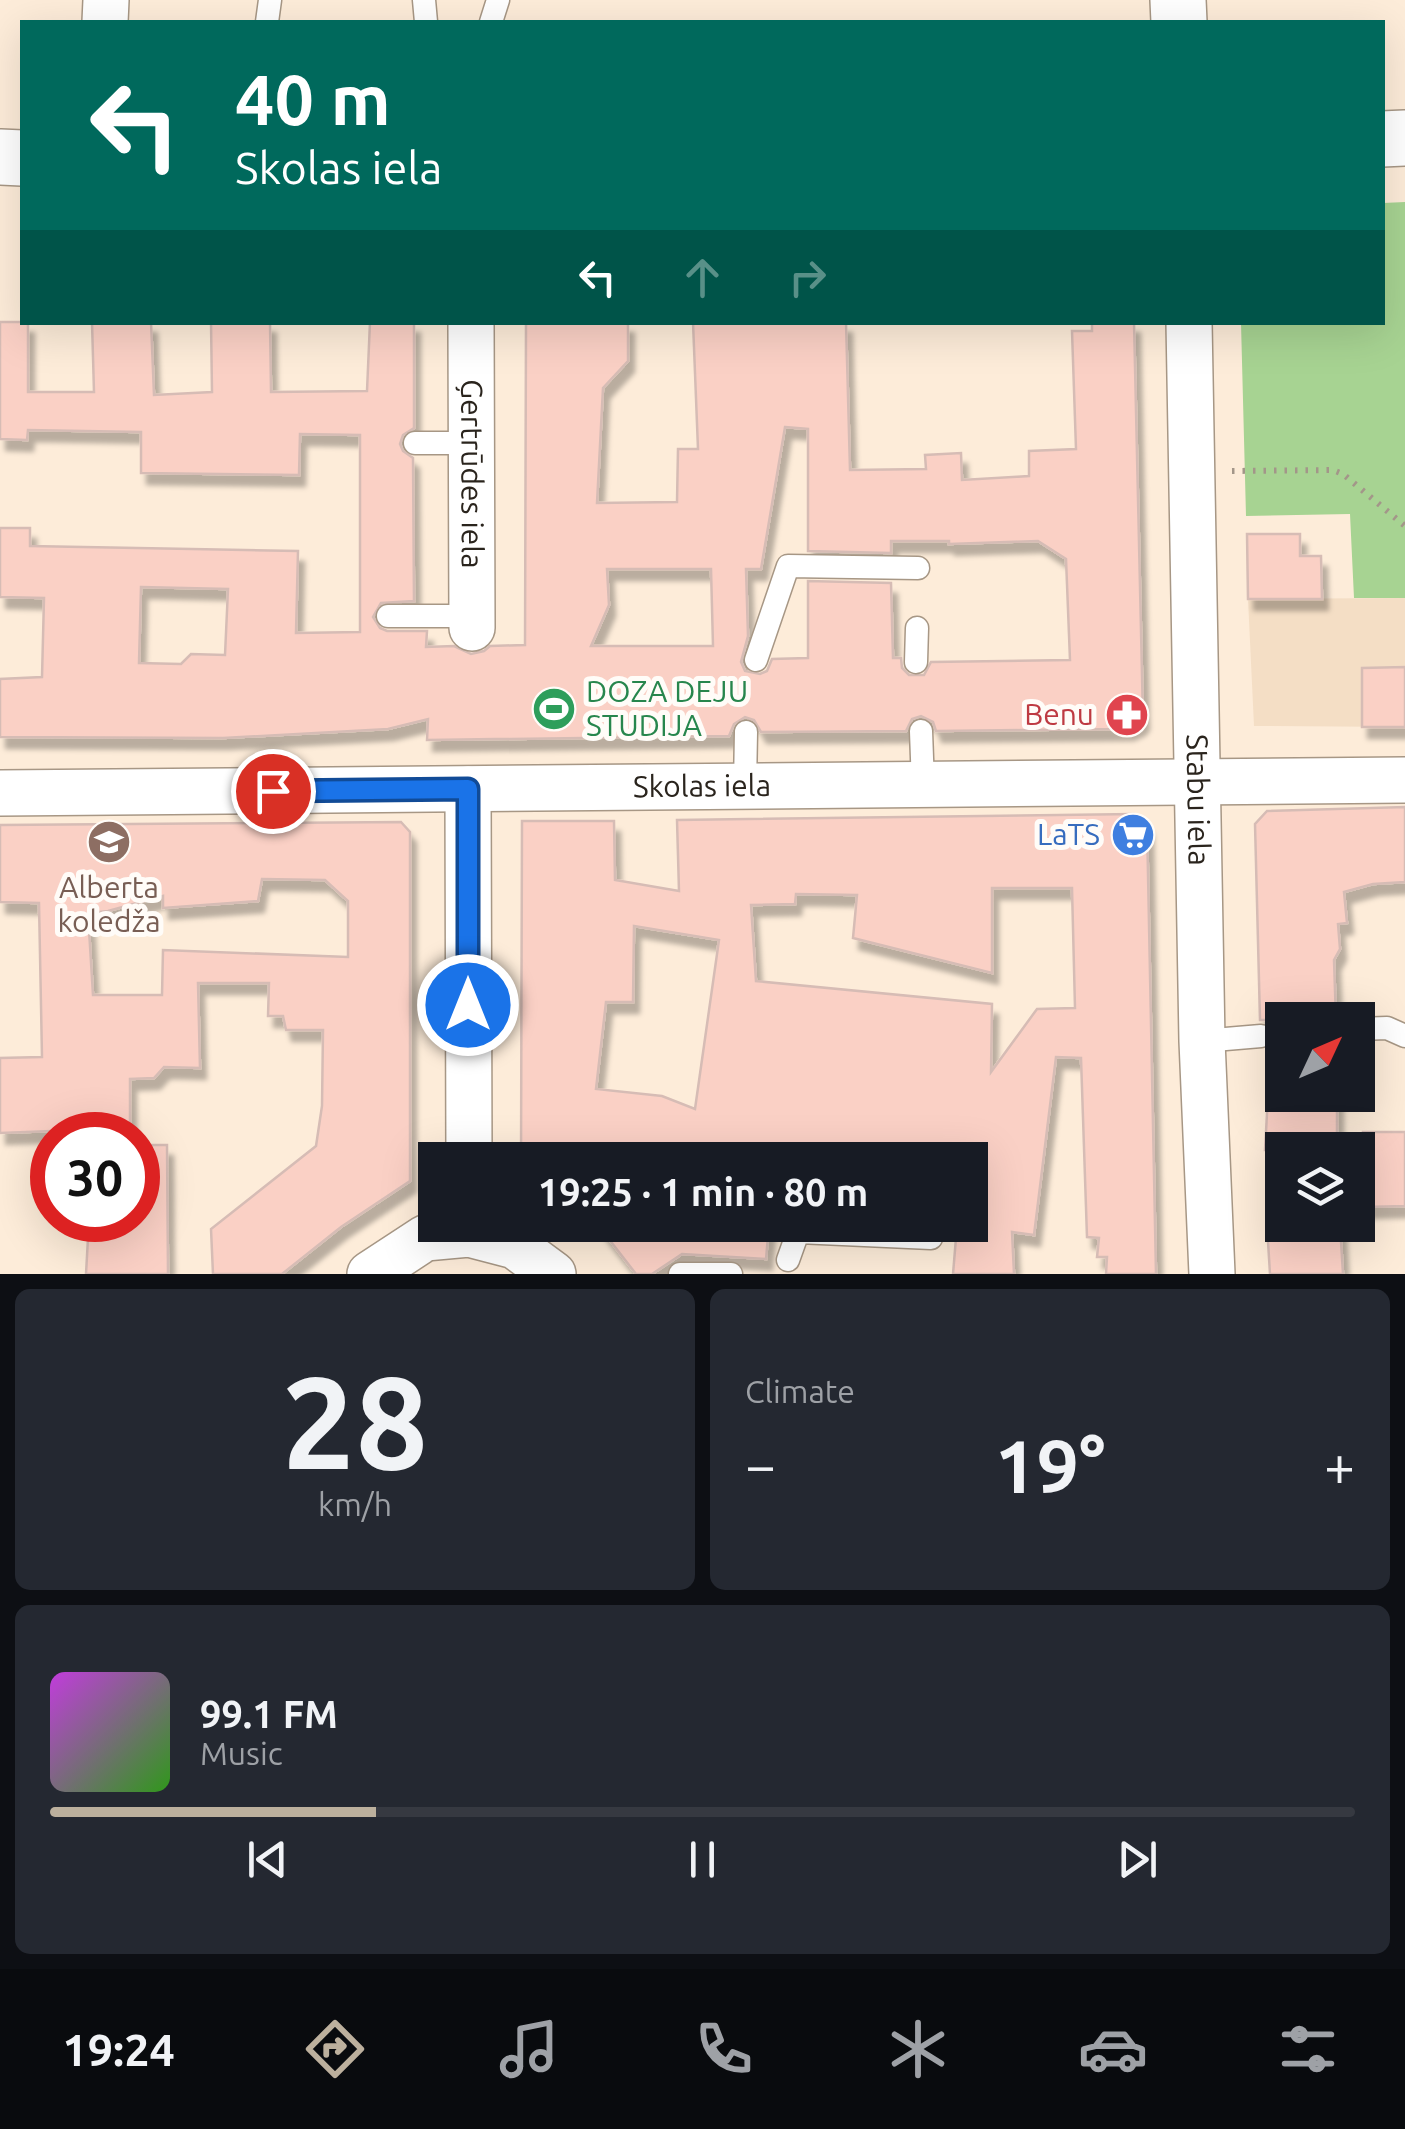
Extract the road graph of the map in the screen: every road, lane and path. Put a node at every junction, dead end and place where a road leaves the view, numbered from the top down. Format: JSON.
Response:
{"nodes":[{"id":1,"x":471,"y":325,"type":"edge"},
{"id":2,"x":1188,"y":325,"type":"edge"},
{"id":3,"x":471,"y":442,"type":"junction"},
{"id":4,"x":414,"y":443,"type":"dead end"},
{"id":5,"x":1232,"y":470,"type":"dead end"},
{"id":6,"x":1405,"y":526,"type":"edge"},
{"id":7,"x":918,"y":568,"type":"dead end"},
{"id":8,"x":388,"y":616,"type":"dead end"},
{"id":9,"x":472,"y":622,"type":"joint"},
{"id":10,"x":918,"y":628,"type":"dead end"},
{"id":11,"x":756,"y":660,"type":"dead end"},
{"id":12,"x":916,"y":662,"type":"dead end"},
{"id":13,"x":921,"y":731,"type":"dead end"},
{"id":14,"x":746,"y":732,"type":"dead end"},
{"id":15,"x":1405,"y":780,"type":"edge"},
{"id":16,"x":1199,"y":782,"type":"junction"},
{"id":17,"x":923,"y":785,"type":"junction"},
{"id":18,"x":745,"y":786,"type":"junction"},
{"id":19,"x":468,"y":789,"type":"junction"},
{"id":20,"x":0,"y":793,"type":"edge"},
{"id":21,"x":1375,"y":1028,"type":"edge"},
{"id":22,"x":1261,"y":1036,"type":"dead end"},
{"id":23,"x":1405,"y":1036,"type":"edge"},
{"id":24,"x":1202,"y":1040,"type":"junction"},
{"id":25,"x":469,"y":1142,"type":"edge"},
{"id":26,"x":419,"y":1242,"type":"edge"},
{"id":27,"x":504,"y":1242,"type":"edge"},
{"id":28,"x":794,"y":1242,"type":"edge"},
{"id":29,"x":788,"y":1260,"type":"dead end"},
{"id":30,"x":370,"y":1274,"type":"edge"},
{"id":31,"x":552,"y":1274,"type":"edge"},
{"id":32,"x":680,"y":1274,"type":"edge"},
{"id":33,"x":731,"y":1274,"type":"edge"},
{"id":34,"x":1212,"y":1274,"type":"edge"}],
"edges":[{"from":1,"to":3,"type":"street","name":"Ģertrūdes iela"},
{"from":2,"to":16,"type":"street","name":"Stabu iela"},
{"from":3,"to":4,"type":"lane"},
{"from":3,"to":9,"type":"street","name":"Ģertrūdes iela"},
{"from":5,"to":6,"type":"path"},
{"from":7,"to":11,"type":"lane"},
{"from":8,"to":9,"type":"lane"},
{"from":10,"to":12,"type":"lane"},
{"from":13,"to":17,"type":"lane"},
{"from":14,"to":18,"type":"lane"},
{"from":15,"to":16,"type":"street","name":"Skolas iela"},
{"from":16,"to":17,"type":"street","name":"Skolas iela"},
{"from":16,"to":24,"type":"street","name":"Stabu iela"},
{"from":17,"to":18,"type":"street","name":"Skolas iela"},
{"from":18,"to":19,"type":"street","name":"Skolas iela"},
{"from":19,"to":20,"type":"street","name":"Skolas iela"},
{"from":19,"to":25,"type":"street"},
{"from":21,"to":23,"type":"lane"},
{"from":22,"to":24,"type":"lane"},
{"from":24,"to":34,"type":"street","name":"Stabu iela"},
{"from":26,"to":30,"type":"street"},
{"from":27,"to":31,"type":"street"},
{"from":28,"to":29,"type":"lane"},
{"from":32,"to":33,"type":"lane"}]}
